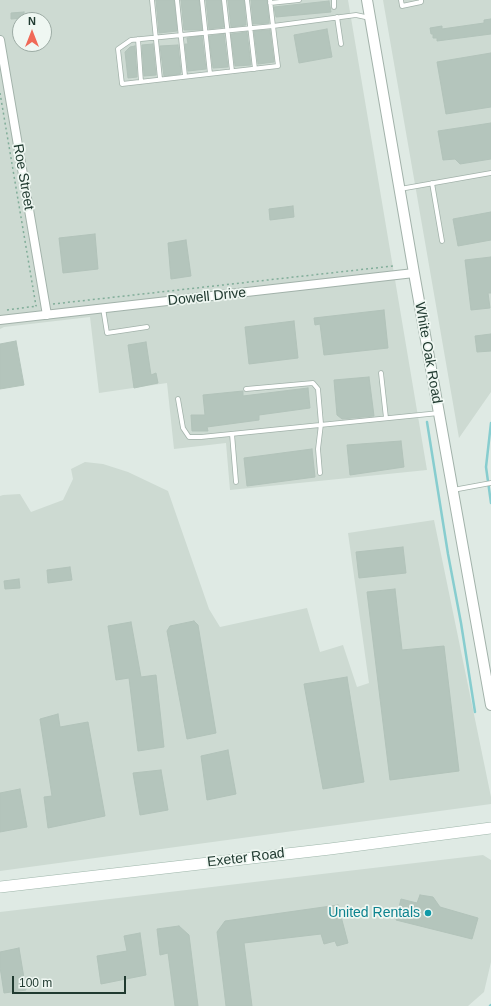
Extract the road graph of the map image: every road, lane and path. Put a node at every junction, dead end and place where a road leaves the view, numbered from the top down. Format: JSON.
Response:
{"nodes":[{"id":1,"x":152,"y":0,"type":"edge"},
{"id":2,"x":177,"y":0,"type":"edge"},
{"id":3,"x":202,"y":0,"type":"edge"},
{"id":4,"x":224,"y":0,"type":"edge"},
{"id":5,"x":247,"y":0,"type":"edge"},
{"id":6,"x":299,"y":0,"type":"edge"},
{"id":7,"x":334,"y":0,"type":"edge"},
{"id":8,"x":367,"y":0,"type":"edge"},
{"id":9,"x":401,"y":0,"type":"edge"},
{"id":10,"x":421,"y":0,"type":"edge"},
{"id":11,"x":270,"y":2,"type":"edge"},
{"id":12,"x":334,"y":7,"type":"dead end"},
{"id":13,"x":337,"y":17,"type":"junction"},
{"id":14,"x":370,"y":18,"type":"junction"},
{"id":15,"x":274,"y":26,"type":"junction"},
{"id":16,"x":250,"y":28,"type":"junction"},
{"id":17,"x":228,"y":30,"type":"junction"},
{"id":18,"x":205,"y":33,"type":"junction"},
{"id":19,"x":181,"y":35,"type":"junction"},
{"id":20,"x":156,"y":38,"type":"junction"},
{"id":21,"x":138,"y":39,"type":"junction"},
{"id":22,"x":0,"y":40,"type":"edge"},
{"id":23,"x":340,"y":44,"type":"dead end"},
{"id":24,"x":255,"y":69,"type":"junction"},
{"id":25,"x":232,"y":71,"type":"junction"},
{"id":26,"x":210,"y":74,"type":"junction"},
{"id":27,"x":186,"y":76,"type":"junction"},
{"id":28,"x":160,"y":79,"type":"junction"},
{"id":29,"x":141,"y":82,"type":"junction"},
{"id":30,"x":0,"y":93,"type":"edge"},
{"id":31,"x":491,"y":173,"type":"edge"},
{"id":32,"x":432,"y":183,"type":"junction"},
{"id":33,"x":400,"y":189,"type":"junction"},
{"id":34,"x":442,"y":241,"type":"dead end"},
{"id":35,"x":393,"y":266,"type":"dead end"},
{"id":36,"x":414,"y":273,"type":"junction"},
{"id":37,"x":45,"y":305,"type":"junction"},
{"id":38,"x":36,"y":306,"type":"junction"},
{"id":39,"x":104,"y":308,"type":"junction"},
{"id":40,"x":7,"y":310,"type":"dead end"},
{"id":41,"x":47,"y":315,"type":"junction"},
{"id":42,"x":0,"y":320,"type":"edge"},
{"id":43,"x":147,"y":327,"type":"dead end"},
{"id":44,"x":381,"y":373,"type":"dead end"},
{"id":45,"x":246,"y":390,"type":"dead end"},
{"id":46,"x":178,"y":398,"type":"dead end"},
{"id":47,"x":439,"y":413,"type":"junction"},
{"id":48,"x":386,"y":418,"type":"junction"},
{"id":49,"x":321,"y":424,"type":"junction"},
{"id":50,"x":232,"y":434,"type":"junction"},
{"id":51,"x":320,"y":473,"type":"dead end"},
{"id":52,"x":236,"y":482,"type":"dead end"},
{"id":53,"x":491,"y":483,"type":"edge"},
{"id":54,"x":453,"y":490,"type":"junction"},
{"id":55,"x":491,"y":705,"type":"edge"},
{"id":56,"x":491,"y":828,"type":"edge"},
{"id":57,"x":0,"y":887,"type":"edge"}],
"edges":[{"from":1,"to":20,"type":"lane"},
{"from":2,"to":19,"type":"lane"},
{"from":3,"to":18,"type":"lane"},
{"from":4,"to":17,"type":"lane"},
{"from":5,"to":16,"type":"lane"},
{"from":6,"to":11,"type":"lane"},
{"from":7,"to":12,"type":"lane"},
{"from":8,"to":14,"type":"street","name":"White Oak Road"},
{"from":9,"to":10,"type":"lane"},
{"from":11,"to":15,"type":"lane"},
{"from":13,"to":14,"type":"lane"},
{"from":13,"to":15,"type":"lane"},
{"from":13,"to":23,"type":"lane"},
{"from":14,"to":33,"type":"street","name":"White Oak Road"},
{"from":15,"to":16,"type":"lane"},
{"from":15,"to":24,"type":"lane"},
{"from":16,"to":17,"type":"lane"},
{"from":16,"to":24,"type":"lane"},
{"from":17,"to":18,"type":"lane"},
{"from":17,"to":25,"type":"lane"},
{"from":18,"to":19,"type":"lane"},
{"from":18,"to":26,"type":"lane"},
{"from":19,"to":20,"type":"lane"},
{"from":19,"to":27,"type":"lane"},
{"from":20,"to":21,"type":"lane"},
{"from":20,"to":28,"type":"lane"},
{"from":21,"to":29,"type":"lane"},
{"from":21,"to":29,"type":"lane"},
{"from":22,"to":37,"type":"street","name":"Roe Street"},
{"from":24,"to":25,"type":"lane"},
{"from":25,"to":26,"type":"lane"},
{"from":26,"to":27,"type":"lane"},
{"from":27,"to":28,"type":"lane"},
{"from":28,"to":29,"type":"lane"},
{"from":30,"to":38,"type":"path"},
{"from":31,"to":32,"type":"lane"},
{"from":32,"to":33,"type":"lane"},
{"from":32,"to":34,"type":"lane"},
{"from":33,"to":36,"type":"street","name":"White Oak Road"},
{"from":35,"to":37,"type":"path"},
{"from":36,"to":39,"type":"street","name":"Dowell Drive"},
{"from":36,"to":47,"type":"street","name":"White Oak Road"},
{"from":37,"to":38,"type":"path"},
{"from":37,"to":41,"type":"street","name":"Roe Street"},
{"from":38,"to":40,"type":"path"},
{"from":39,"to":41,"type":"street","name":"Dowell Drive"},
{"from":39,"to":43,"type":"lane"},
{"from":41,"to":42,"type":"street","name":"Dowell Drive"},
{"from":44,"to":48,"type":"lane"},
{"from":45,"to":49,"type":"lane"},
{"from":46,"to":50,"type":"lane"},
{"from":47,"to":48,"type":"lane"},
{"from":47,"to":54,"type":"street","name":"White Oak Road"},
{"from":48,"to":49,"type":"lane"},
{"from":49,"to":50,"type":"lane"},
{"from":49,"to":51,"type":"lane"},
{"from":50,"to":52,"type":"lane"},
{"from":53,"to":54,"type":"lane"},
{"from":54,"to":55,"type":"street","name":"White Oak Road"},
{"from":56,"to":57,"type":"main road","name":"Exeter Road"}]}
